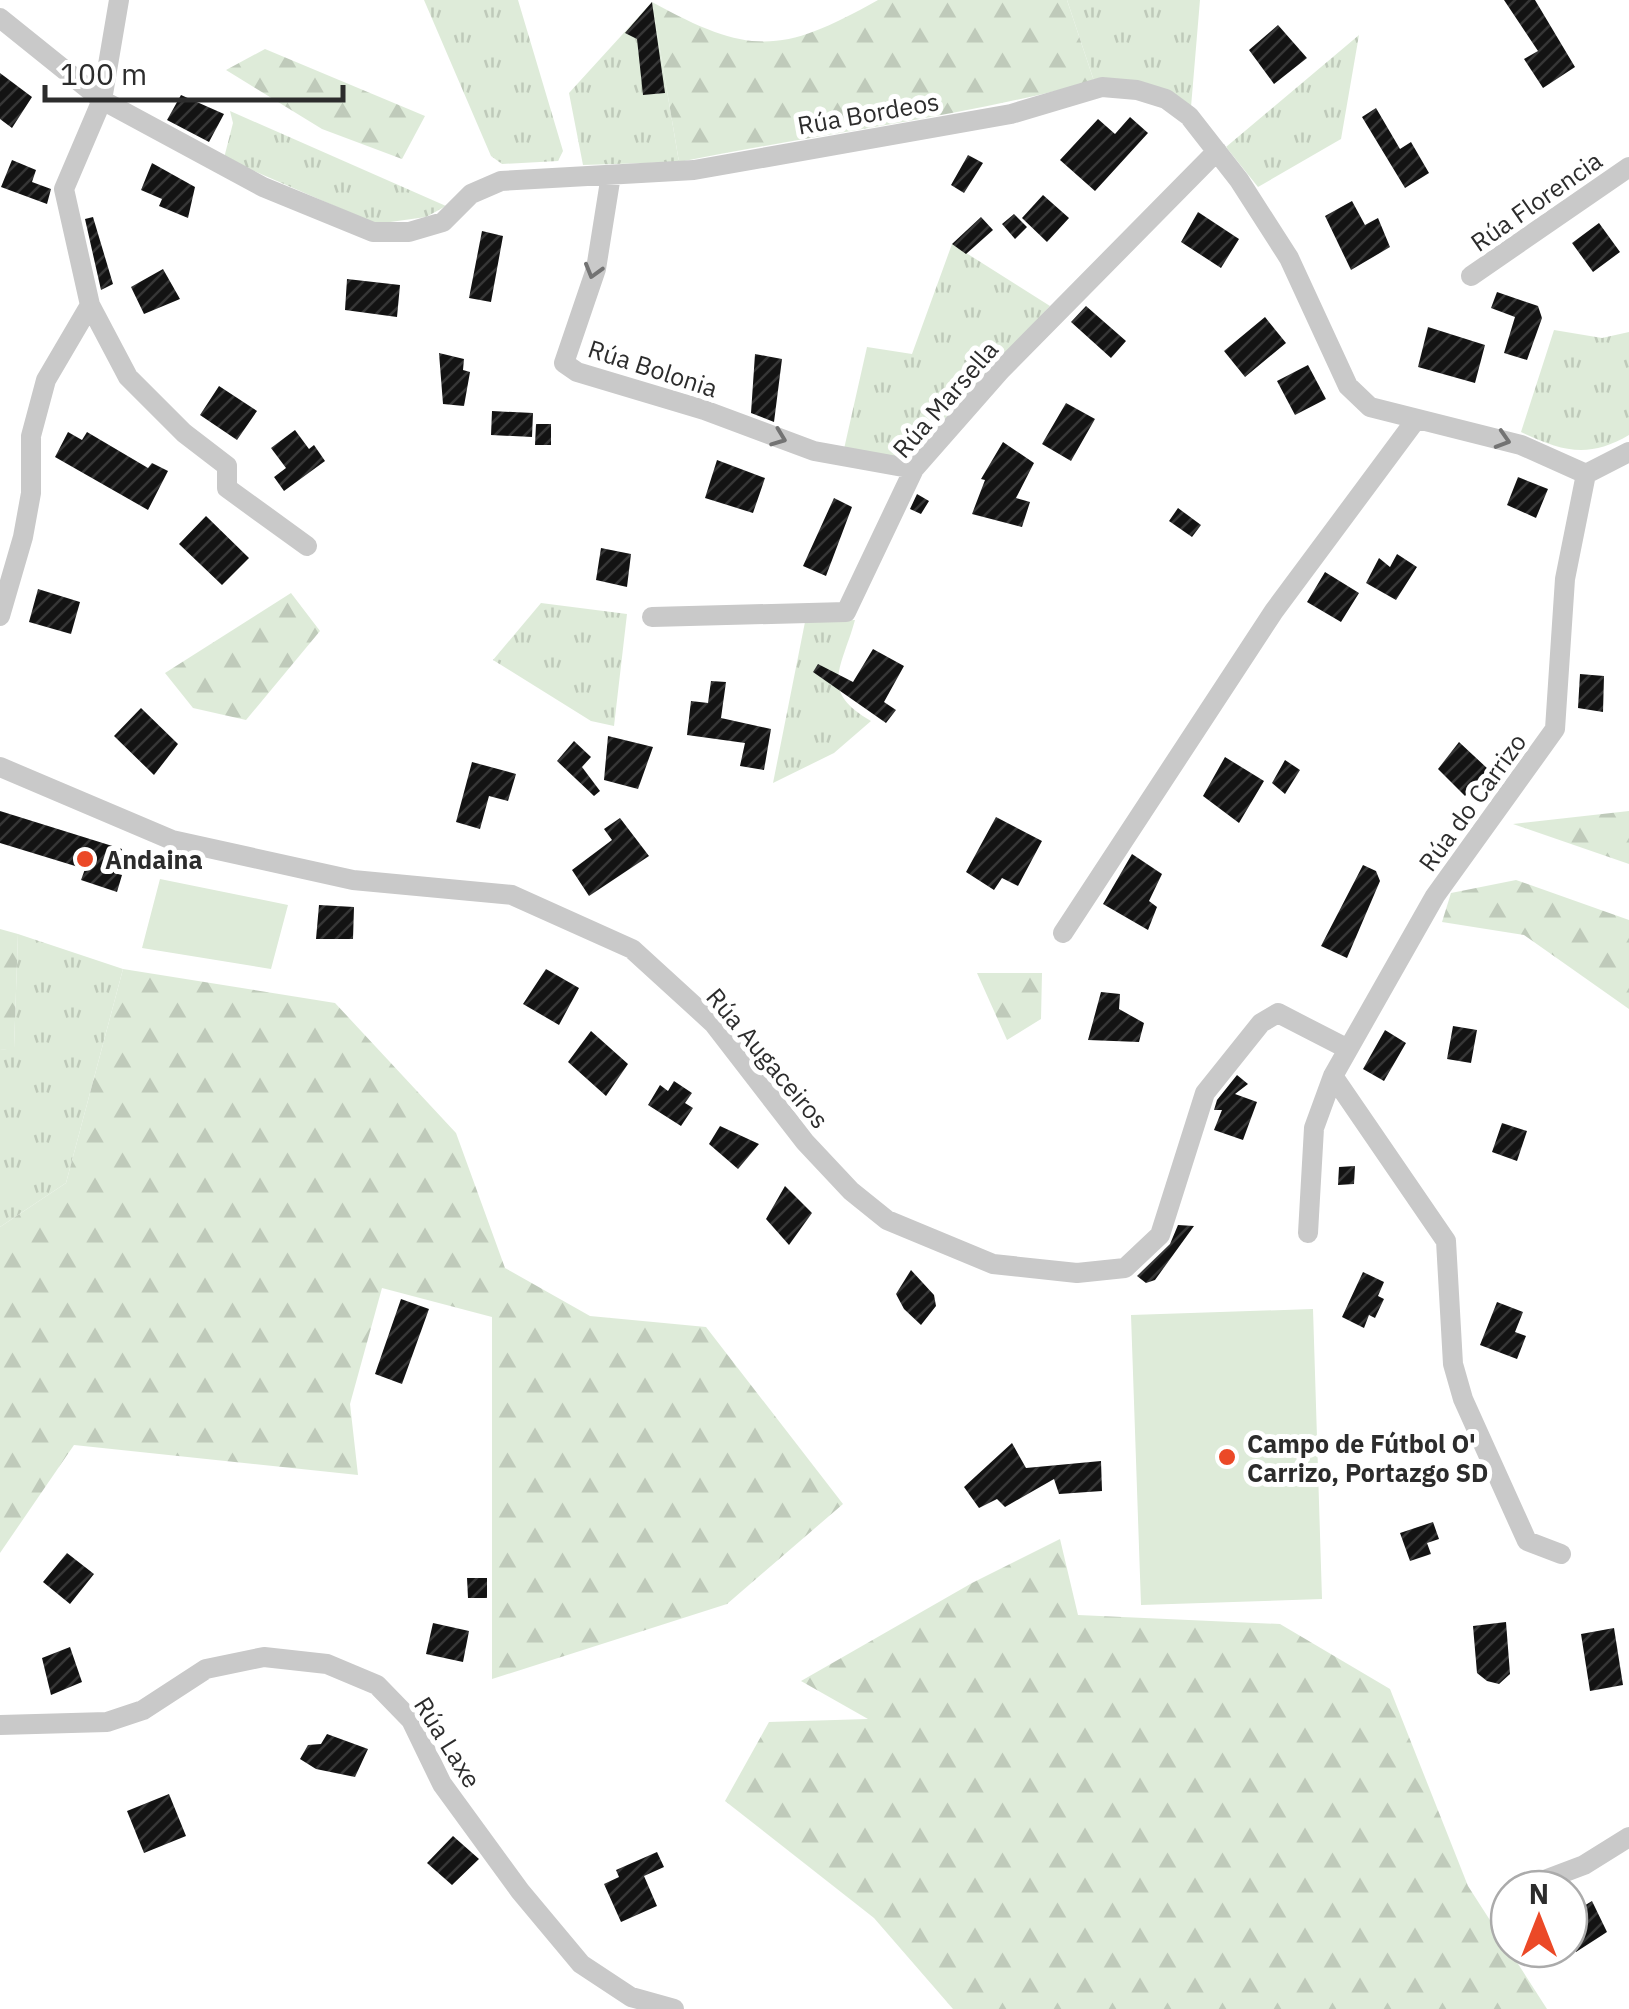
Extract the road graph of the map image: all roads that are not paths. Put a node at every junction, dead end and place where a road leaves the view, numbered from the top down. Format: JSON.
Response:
{"nodes":[{"id":1,"x":120,"y":0,"type":"edge"},
{"id":2,"x":0,"y":18,"type":"edge"},
{"id":3,"x":102,"y":100,"type":"junction"},
{"id":4,"x":1216,"y":151,"type":"junction"},
{"id":5,"x":1629,"y":166,"type":"edge"},
{"id":6,"x":610,"y":175,"type":"junction"},
{"id":7,"x":1471,"y":276,"type":"dead end"},
{"id":8,"x":90,"y":305,"type":"junction"},
{"id":9,"x":1414,"y":422,"type":"junction"},
{"id":10,"x":1629,"y":452,"type":"edge"},
{"id":11,"x":914,"y":470,"type":"junction"},
{"id":12,"x":1586,"y":474,"type":"junction"},
{"id":13,"x":307,"y":546,"type":"dead end"},
{"id":14,"x":0,"y":616,"type":"edge"},
{"id":15,"x":652,"y":618,"type":"dead end"},
{"id":16,"x":0,"y":767,"type":"edge"},
{"id":17,"x":1063,"y":933,"type":"dead end"},
{"id":18,"x":1348,"y":1049,"type":"junction"},
{"id":19,"x":1332,"y":1076,"type":"junction"},
{"id":20,"x":1308,"y":1233,"type":"dead end"},
{"id":21,"x":1561,"y":1554,"type":"dead end"},
{"id":22,"x":0,"y":1725,"type":"edge"},
{"id":23,"x":1629,"y":1837,"type":"edge"},
{"id":24,"x":1573,"y":1869,"type":"edge"},
{"id":25,"x":674,"y":2009,"type":"edge"}],
"edges":[{"from":1,"to":3,"type":"street"},
{"from":2,"to":3,"type":"street","name":"Rúa Bordeos"},
{"from":3,"to":6,"type":"street","name":"Rúa Bordeos"},
{"from":3,"to":8,"type":"street"},
{"from":4,"to":6,"type":"street","name":"Rúa Bordeos"},
{"from":4,"to":9,"type":"street","name":"Rúa Bordeos"},
{"from":4,"to":11,"type":"street","name":"Rúa Marsella"},
{"from":5,"to":7,"type":"street","name":"Rúa Florencia"},
{"from":6,"to":11,"type":"street","name":"Rúa Bolonia","one_way":true},
{"from":8,"to":13,"type":"street"},
{"from":8,"to":14,"type":"street"},
{"from":9,"to":12,"type":"street","name":"Rúa Bordeos","one_way":true},
{"from":9,"to":17,"type":"street"},
{"from":10,"to":12,"type":"street"},
{"from":11,"to":15,"type":"street","name":"Rúa Marsella"},
{"from":12,"to":18,"type":"street","name":"Rúa do Carrizo"},
{"from":16,"to":18,"type":"street","name":"Rúa Augaceiros"},
{"from":18,"to":19,"type":"street","name":"Rúa do Carrizo"},
{"from":19,"to":20,"type":"street","name":"Rúa do Carrizo"},
{"from":19,"to":21,"type":"street"},
{"from":22,"to":25,"type":"street","name":"Rúa Laxe"},
{"from":23,"to":24,"type":"street"}]}
